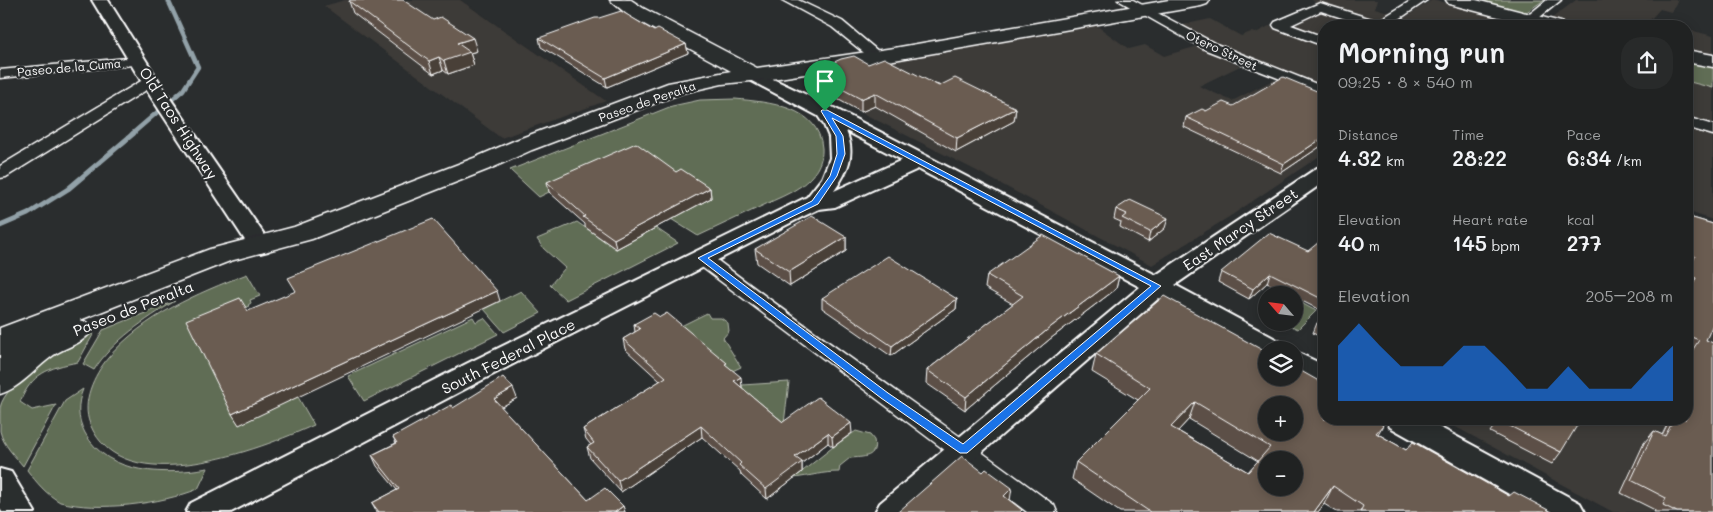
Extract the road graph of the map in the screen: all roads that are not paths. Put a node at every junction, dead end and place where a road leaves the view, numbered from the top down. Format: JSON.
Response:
{"nodes":[{"id":1,"x":100,"y":0,"type":"edge"},
{"id":2,"x":619,"y":0,"type":"edge"},
{"id":3,"x":788,"y":0,"type":"edge"},
{"id":4,"x":1124,"y":0,"type":"edge"},
{"id":5,"x":1201,"y":0,"type":"edge"},
{"id":6,"x":1421,"y":0,"type":"edge"},
{"id":7,"x":1455,"y":0,"type":"edge"},
{"id":8,"x":1555,"y":0,"type":"edge"},
{"id":9,"x":1142,"y":9,"type":"junction"},
{"id":10,"x":1361,"y":20,"type":"edge"},
{"id":11,"x":1389,"y":20,"type":"edge"},
{"id":12,"x":1516,"y":20,"type":"edge"},
{"id":13,"x":1529,"y":20,"type":"edge"},
{"id":14,"x":1318,"y":40,"type":"edge"},
{"id":15,"x":878,"y":57,"type":"junction"},
{"id":16,"x":1693,"y":57,"type":"edge"},
{"id":17,"x":138,"y":61,"type":"junction"},
{"id":18,"x":1713,"y":61,"type":"edge"},
{"id":19,"x":0,"y":74,"type":"edge"},
{"id":20,"x":754,"y":75,"type":"junction"},
{"id":21,"x":154,"y":88,"type":"junction"},
{"id":22,"x":1318,"y":90,"type":"edge"},
{"id":23,"x":825,"y":111,"type":"junction"},
{"id":24,"x":1693,"y":124,"type":"edge"},
{"id":25,"x":1713,"y":130,"type":"edge"},
{"id":26,"x":919,"y":160,"type":"junction"},
{"id":27,"x":0,"y":173,"type":"edge"},
{"id":28,"x":1318,"y":176,"type":"edge"},
{"id":29,"x":815,"y":202,"type":"junction"},
{"id":30,"x":260,"y":246,"type":"junction"},
{"id":31,"x":702,"y":258,"type":"junction"},
{"id":32,"x":1156,"y":286,"type":"junction"},
{"id":33,"x":77,"y":330,"type":"junction"},
{"id":34,"x":0,"y":340,"type":"edge"},
{"id":35,"x":1258,"y":341,"type":"edge"},
{"id":36,"x":0,"y":360,"type":"edge"},
{"id":37,"x":1303,"y":366,"type":"edge"},
{"id":38,"x":1318,"y":374,"type":"edge"},
{"id":39,"x":0,"y":382,"type":"edge"},
{"id":40,"x":1411,"y":425,"type":"edge"},
{"id":41,"x":964,"y":450,"type":"junction"},
{"id":42,"x":0,"y":481,"type":"edge"},
{"id":43,"x":213,"y":506,"type":"edge"},
{"id":44,"x":20,"y":512,"type":"edge"},
{"id":45,"x":184,"y":512,"type":"edge"},
{"id":46,"x":891,"y":512,"type":"edge"},
{"id":47,"x":1045,"y":512,"type":"edge"},
{"id":48,"x":1569,"y":512,"type":"edge"}],
"edges":[{"from":1,"to":17,"type":"street","name":"Old Taos Highway"},
{"from":2,"to":20,"type":"main road"},
{"from":3,"to":15,"type":"street"},
{"from":4,"to":9,"type":"street","name":"Otero Street"},
{"from":5,"to":9,"type":"main road","name":"Paseo de Peralta"},
{"from":6,"to":11,"type":"street"},
{"from":7,"to":12,"type":"main road"},
{"from":8,"to":13,"type":"street"},
{"from":9,"to":15,"type":"main road","name":"Paseo de Peralta"},
{"from":9,"to":22,"type":"street","name":"Otero Street"},
{"from":10,"to":14,"type":"street"},
{"from":15,"to":20,"type":"main road","name":"Paseo de Peralta"},
{"from":16,"to":18,"type":"main road"},
{"from":17,"to":19,"type":"street","name":"Paseo de la Cuma"},
{"from":17,"to":21,"type":"street","name":"Old Taos Highway"},
{"from":20,"to":23,"type":"street"},
{"from":20,"to":30,"type":"main road","name":"Paseo de Peralta"},
{"from":21,"to":27,"type":"street"},
{"from":21,"to":30,"type":"street","name":"Old Taos Highway"},
{"from":23,"to":26,"type":"street"},
{"from":23,"to":29,"type":"street"},
{"from":24,"to":25,"type":"street"},
{"from":26,"to":29,"type":"street"},
{"from":26,"to":32,"type":"street"},
{"from":28,"to":32,"type":"street","name":"East Marcy Street"},
{"from":29,"to":31,"type":"street","name":"South Federal Place"},
{"from":30,"to":33,"type":"main road","name":"Paseo de Peralta"},
{"from":30,"to":34,"type":"main road","name":"Paseo de Peralta"},
{"from":31,"to":41,"type":"street"},
{"from":31,"to":43,"type":"street","name":"South Federal Place"},
{"from":32,"to":35,"type":"street"},
{"from":32,"to":41,"type":"street","name":"East Marcy Street"},
{"from":33,"to":36,"type":"main road","name":"Paseo de Peralta"},
{"from":33,"to":39,"type":"main road"},
{"from":37,"to":38,"type":"street"},
{"from":40,"to":48,"type":"street"},
{"from":41,"to":46,"type":"street","name":"East Marcy Street"},
{"from":41,"to":47,"type":"street"},
{"from":42,"to":44,"type":"street"},
{"from":43,"to":45,"type":"street","name":"South Federal Place"}]}
